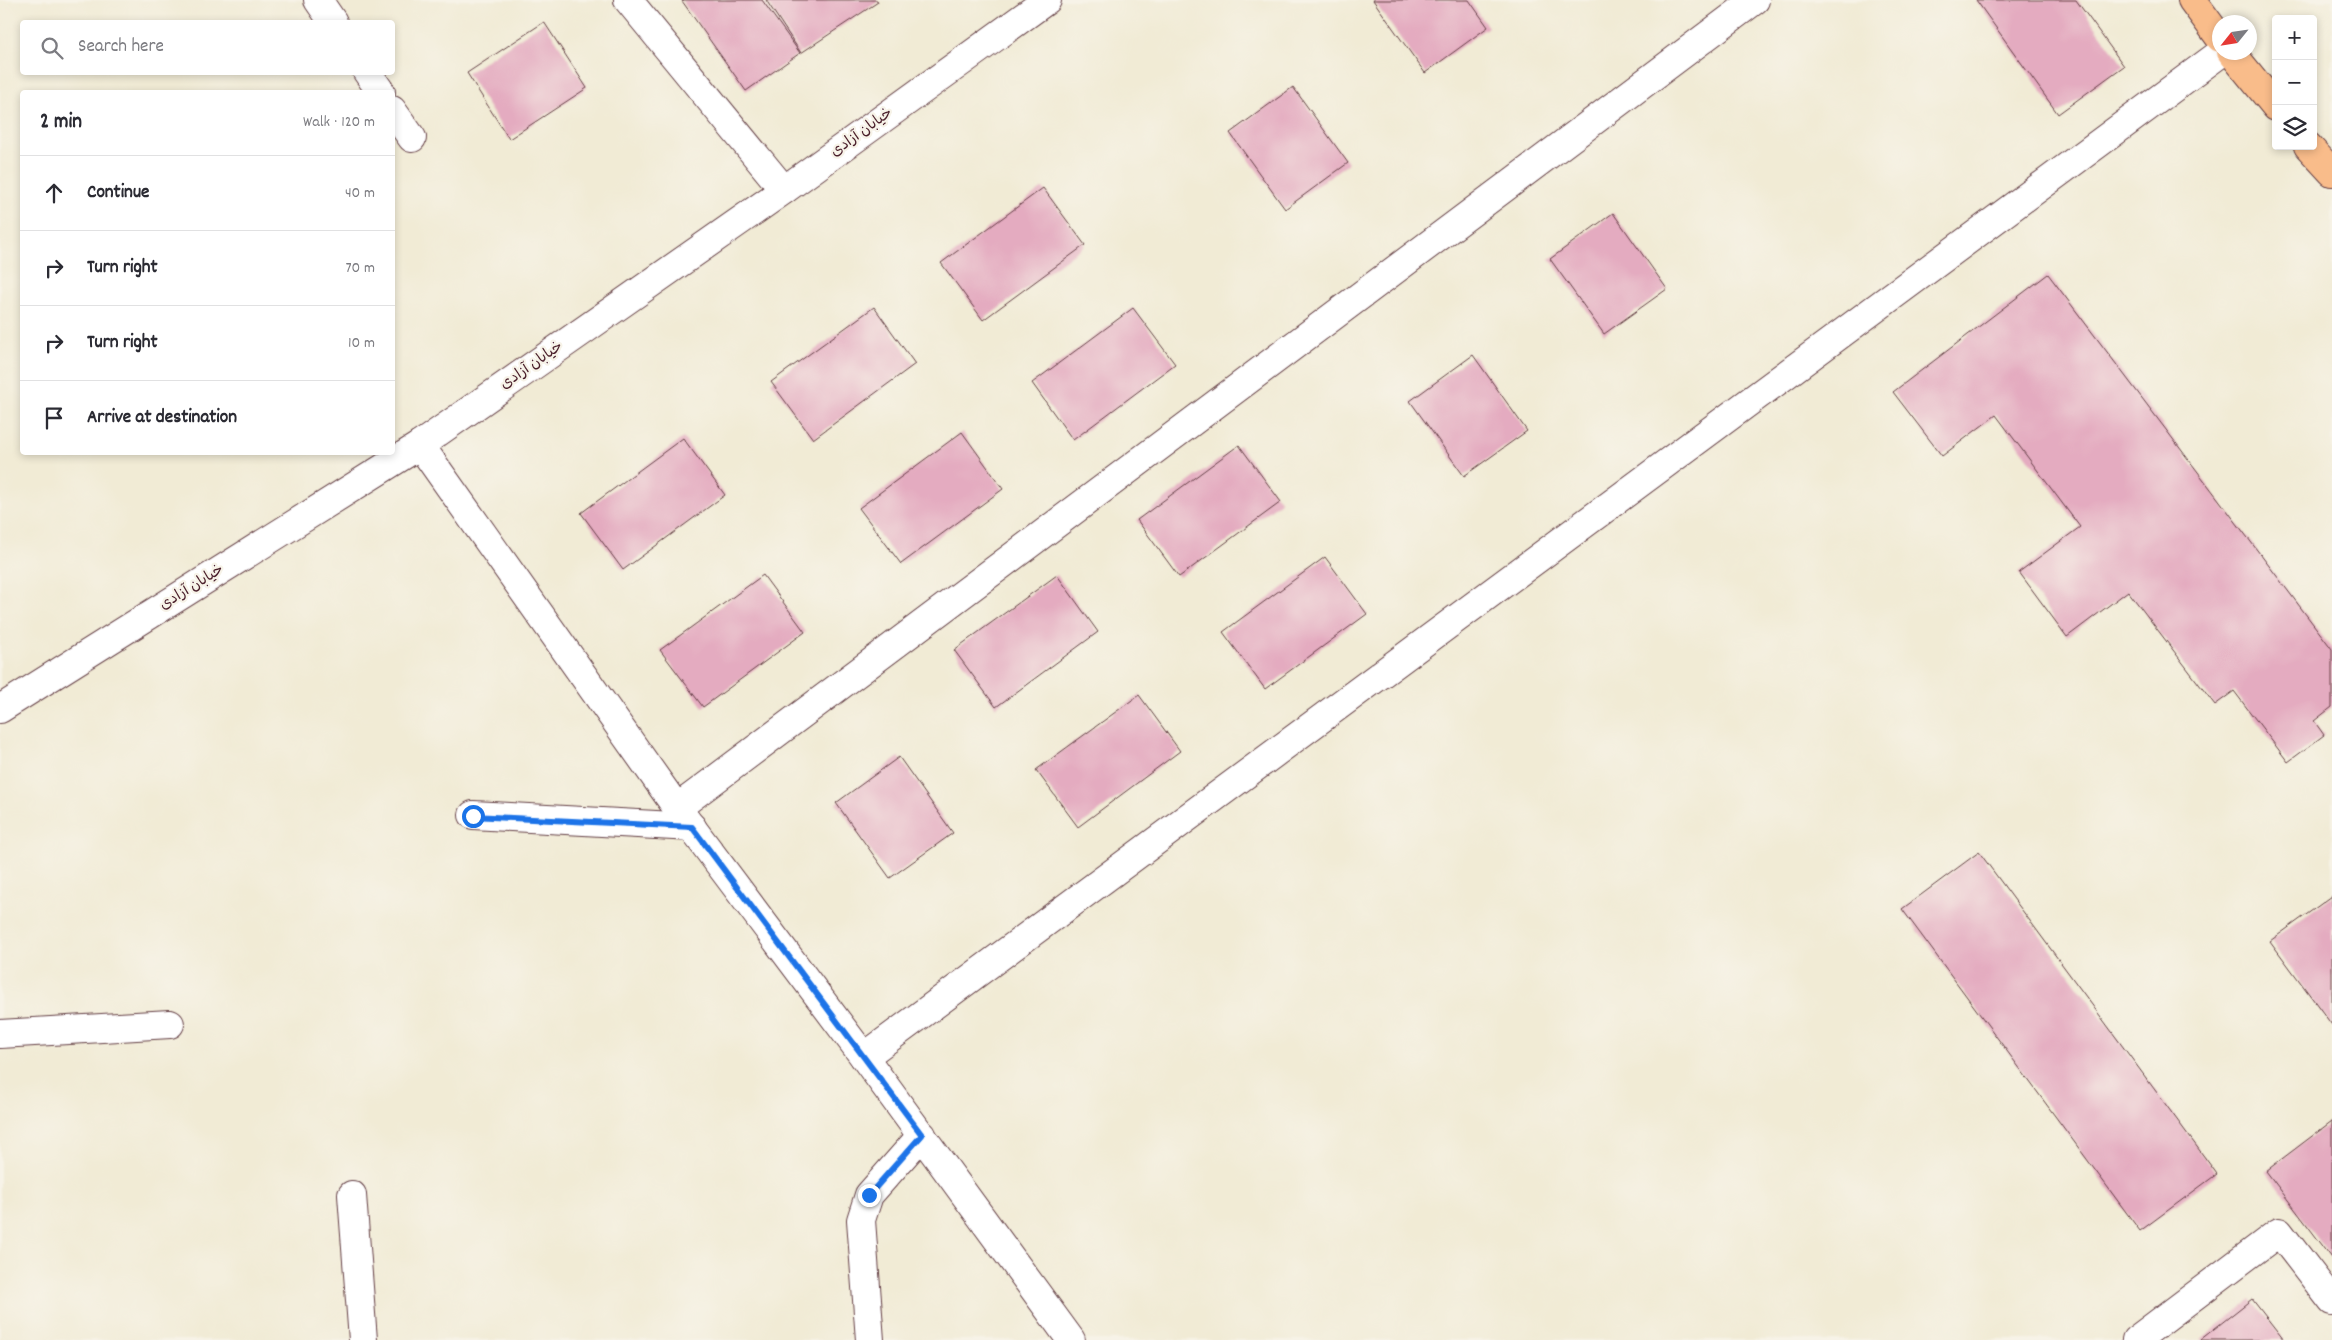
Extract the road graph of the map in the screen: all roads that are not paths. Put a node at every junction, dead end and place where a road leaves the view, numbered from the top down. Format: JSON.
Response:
{"nodes":[{"id":1,"x":318,"y":0,"type":"edge"},
{"id":2,"x":1047,"y":0,"type":"edge"},
{"id":3,"x":1754,"y":0,"type":"edge"},
{"id":4,"x":2192,"y":0,"type":"edge"},
{"id":5,"x":641,"y":4,"type":"edge"},
{"id":6,"x":332,"y":20,"type":"edge"},
{"id":7,"x":2212,"y":27,"type":"edge"},
{"id":8,"x":2212,"y":59,"type":"edge"},
{"id":9,"x":2238,"y":60,"type":"edge"},
{"id":10,"x":369,"y":75,"type":"edge"},
{"id":11,"x":380,"y":90,"type":"edge"},
{"id":12,"x":2274,"y":105,"type":"edge"},
{"id":13,"x":395,"y":114,"type":"edge"},
{"id":14,"x":412,"y":138,"type":"dead end"},
{"id":15,"x":2312,"y":150,"type":"edge"},
{"id":16,"x":2332,"y":172,"type":"edge"},
{"id":17,"x":784,"y":190,"type":"junction"},
{"id":18,"x":420,"y":445,"type":"junction"},
{"id":19,"x":0,"y":709,"type":"edge"},
{"id":20,"x":473,"y":816,"type":"dead end"},
{"id":21,"x":684,"y":817,"type":"junction"},
{"id":22,"x":170,"y":1024,"type":"dead end"},
{"id":23,"x":0,"y":1034,"type":"edge"},
{"id":24,"x":864,"y":1057,"type":"junction"},
{"id":25,"x":922,"y":1135,"type":"junction"},
{"id":26,"x":352,"y":1194,"type":"dead end"},
{"id":27,"x":2332,"y":1301,"type":"edge"},
{"id":28,"x":363,"y":1340,"type":"edge"},
{"id":29,"x":870,"y":1340,"type":"edge"},
{"id":30,"x":1071,"y":1340,"type":"edge"},
{"id":31,"x":2136,"y":1340,"type":"edge"}],
"edges":[{"from":1,"to":6,"type":"street"},
{"from":2,"to":17,"type":"street","name":"خیابان آزادی"},
{"from":3,"to":21,"type":"street"},
{"from":4,"to":7,"type":"highway"},
{"from":5,"to":17,"type":"street"},
{"from":8,"to":24,"type":"street"},
{"from":9,"to":12,"type":"highway"},
{"from":10,"to":11,"type":"street"},
{"from":13,"to":14,"type":"street"},
{"from":15,"to":16,"type":"highway"},
{"from":17,"to":18,"type":"street","name":"خیابان آزادی"},
{"from":18,"to":19,"type":"street","name":"خیابان آزادی"},
{"from":18,"to":21,"type":"street"},
{"from":20,"to":21,"type":"street"},
{"from":21,"to":24,"type":"street"},
{"from":22,"to":23,"type":"street"},
{"from":24,"to":25,"type":"street"},
{"from":25,"to":29,"type":"street"},
{"from":25,"to":30,"type":"street"},
{"from":26,"to":28,"type":"street"},
{"from":27,"to":31,"type":"street"}]}
